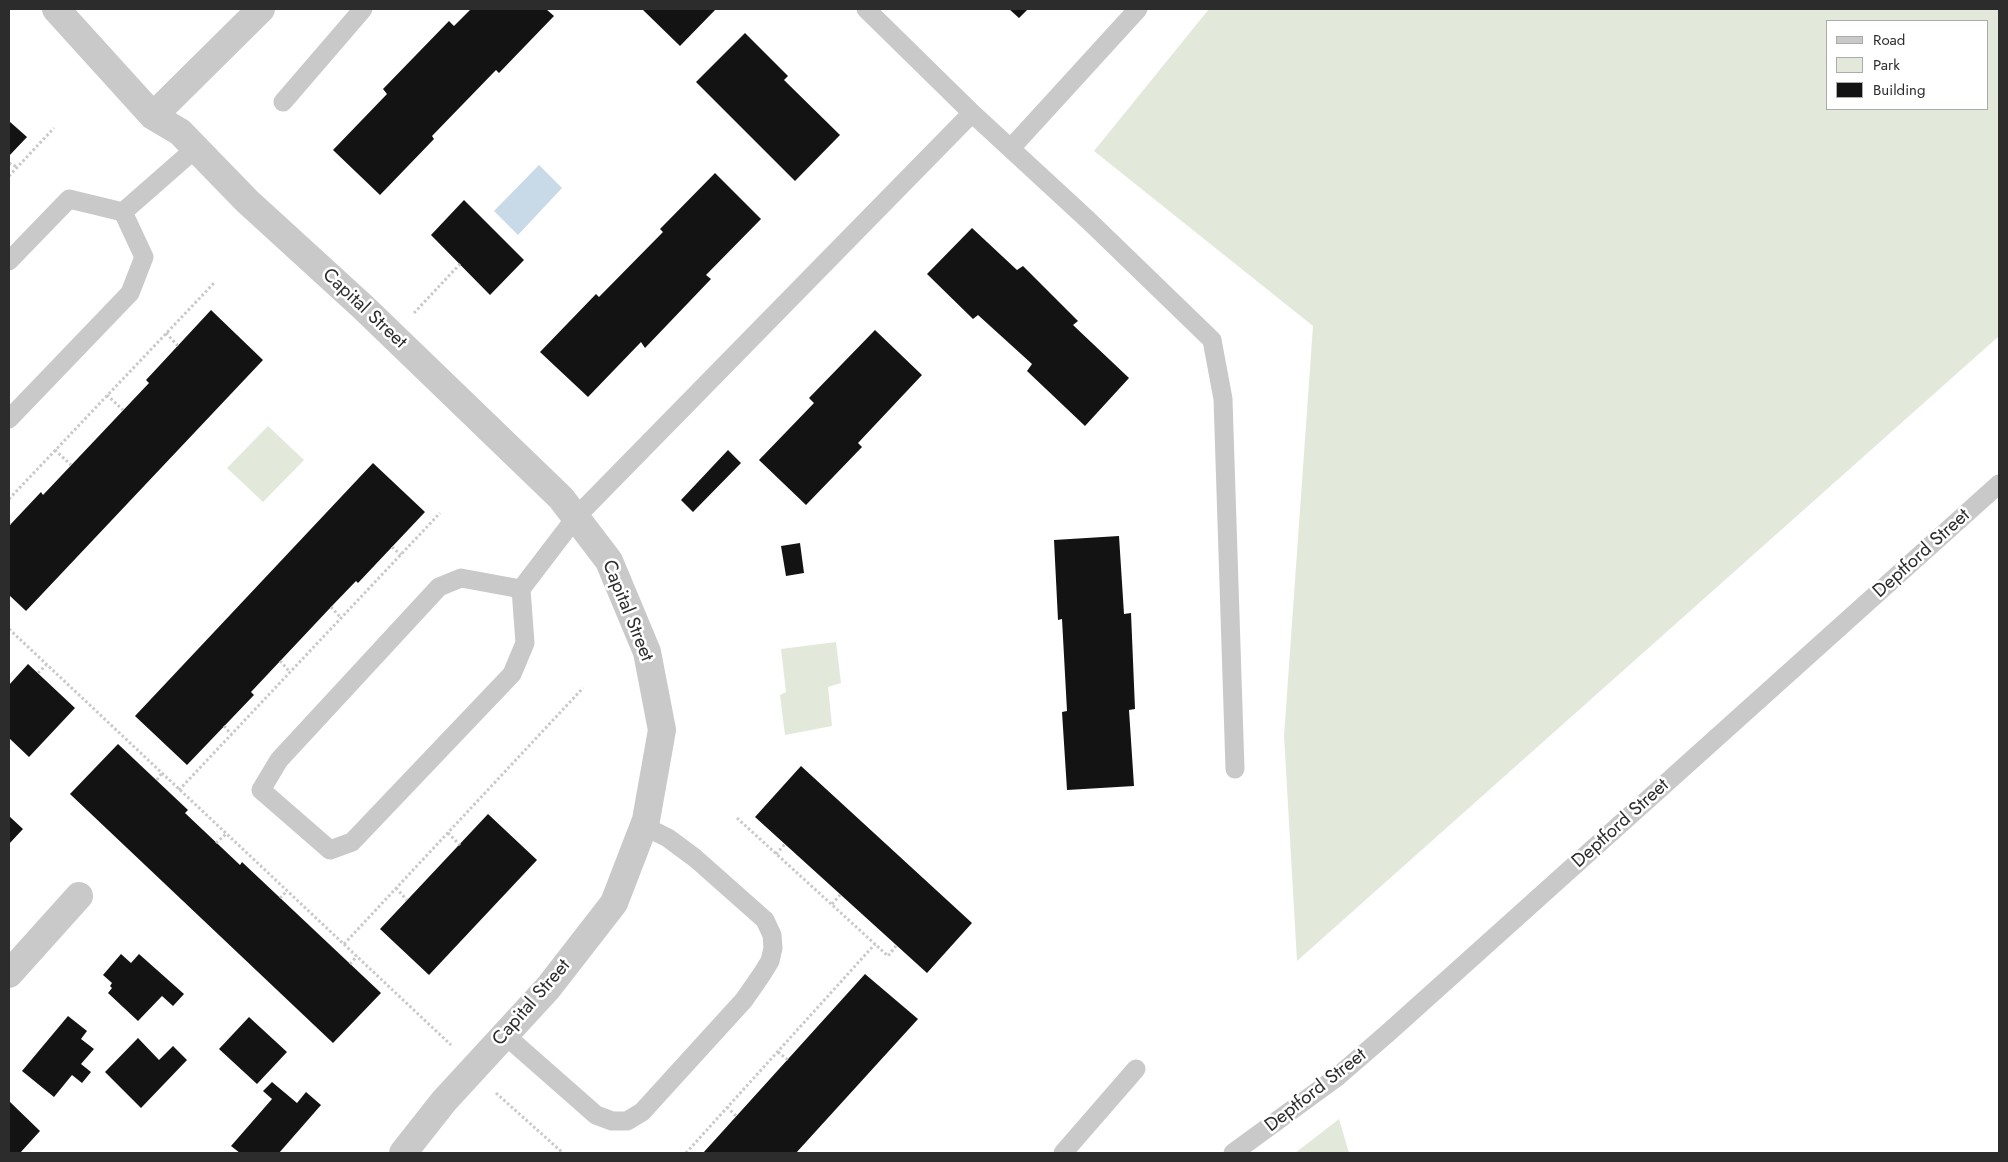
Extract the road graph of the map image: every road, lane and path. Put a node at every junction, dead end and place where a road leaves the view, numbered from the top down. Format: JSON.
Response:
{"nodes":[{"id":1,"x":56,"y":9,"type":"edge"},
{"id":2,"x":261,"y":9,"type":"edge"},
{"id":3,"x":363,"y":9,"type":"edge"},
{"id":4,"x":866,"y":9,"type":"edge"},
{"id":5,"x":1138,"y":9,"type":"edge"},
{"id":6,"x":283,"y":102,"type":"dead end"},
{"id":7,"x":972,"y":113,"type":"junction"},
{"id":8,"x":153,"y":116,"type":"junction"},
{"id":9,"x":54,"y":128,"type":"dead end"},
{"id":10,"x":196,"y":148,"type":"junction"},
{"id":11,"x":1011,"y":148,"type":"junction"},
{"id":12,"x":9,"y":163,"type":"edge"},
{"id":13,"x":17,"y":167,"type":"junction"},
{"id":14,"x":9,"y":176,"type":"edge"},
{"id":15,"x":124,"y":212,"type":"junction"},
{"id":16,"x":9,"y":261,"type":"edge"},
{"id":17,"x":460,"y":264,"type":"dead end"},
{"id":18,"x":214,"y":283,"type":"dead end"},
{"id":19,"x":166,"y":333,"type":"junction"},
{"id":20,"x":393,"y":336,"type":"junction"},
{"id":21,"x":178,"y":346,"type":"dead end"},
{"id":22,"x":107,"y":395,"type":"junction"},
{"id":23,"x":123,"y":410,"type":"dead end"},
{"id":24,"x":9,"y":419,"type":"edge"},
{"id":25,"x":55,"y":450,"type":"junction"},
{"id":26,"x":71,"y":465,"type":"dead end"},
{"id":27,"x":1999,"y":484,"type":"edge"},
{"id":28,"x":9,"y":499,"type":"edge"},
{"id":29,"x":440,"y":513,"type":"dead end"},
{"id":30,"x":576,"y":517,"type":"junction"},
{"id":31,"x":392,"y":547,"type":"dead end"},
{"id":32,"x":401,"y":555,"type":"junction"},
{"id":33,"x":521,"y":589,"type":"junction"},
{"id":34,"x":331,"y":607,"type":"dead end"},
{"id":35,"x":341,"y":618,"type":"junction"},
{"id":36,"x":9,"y":629,"type":"edge"},
{"id":37,"x":280,"y":661,"type":"dead end"},
{"id":38,"x":46,"y":665,"type":"junction"},
{"id":39,"x":290,"y":672,"type":"junction"},
{"id":40,"x":38,"y":673,"type":"dead end"},
{"id":41,"x":583,"y":688,"type":"dead end"},
{"id":42,"x":224,"y":726,"type":"dead end"},
{"id":43,"x":231,"y":734,"type":"junction"},
{"id":44,"x":1235,"y":769,"type":"dead end"},
{"id":45,"x":162,"y":773,"type":"junction"},
{"id":46,"x":157,"y":780,"type":"dead end"},
{"id":47,"x":179,"y":790,"type":"junction"},
{"id":48,"x":737,"y":818,"type":"dead end"},
{"id":49,"x":644,"y":826,"type":"junction"},
{"id":50,"x":448,"y":833,"type":"junction"},
{"id":51,"x":226,"y":834,"type":"junction"},
{"id":52,"x":216,"y":843,"type":"dead end"},
{"id":53,"x":460,"y":844,"type":"dead end"},
{"id":54,"x":785,"y":844,"type":"dead end"},
{"id":55,"x":776,"y":854,"type":"junction"},
{"id":56,"x":396,"y":888,"type":"junction"},
{"id":57,"x":287,"y":891,"type":"junction"},
{"id":58,"x":840,"y":895,"type":"dead end"},
{"id":59,"x":79,"y":896,"type":"dead end"},
{"id":60,"x":280,"y":898,"type":"dead end"},
{"id":61,"x":407,"y":900,"type":"dead end"},
{"id":62,"x":832,"y":904,"type":"junction"},
{"id":63,"x":344,"y":944,"type":"junction"},
{"id":64,"x":875,"y":944,"type":"junction"},
{"id":65,"x":896,"y":946,"type":"dead end"},
{"id":66,"x":357,"y":956,"type":"junction"},
{"id":67,"x":350,"y":964,"type":"dead end"},
{"id":68,"x":9,"y":974,"type":"edge"},
{"id":69,"x":505,"y":1035,"type":"junction"},
{"id":70,"x":457,"y":1051,"type":"dead end"},
{"id":71,"x":778,"y":1052,"type":"junction"},
{"id":72,"x":788,"y":1060,"type":"dead end"},
{"id":73,"x":1136,"y":1069,"type":"dead end"},
{"id":74,"x":490,"y":1088,"type":"dead end"},
{"id":75,"x":727,"y":1107,"type":"junction"},
{"id":76,"x":736,"y":1116,"type":"dead end"},
{"id":77,"x":403,"y":1153,"type":"edge"},
{"id":78,"x":563,"y":1153,"type":"edge"},
{"id":79,"x":686,"y":1153,"type":"edge"},
{"id":80,"x":1063,"y":1153,"type":"edge"},
{"id":81,"x":1233,"y":1153,"type":"edge"}],
"edges":[{"from":1,"to":8,"type":"street","name":"Capital Street"},
{"from":2,"to":8,"type":"street"},
{"from":3,"to":6,"type":"lane"},
{"from":4,"to":7,"type":"lane"},
{"from":5,"to":11,"type":"lane"},
{"from":7,"to":11,"type":"lane"},
{"from":7,"to":30,"type":"lane"},
{"from":8,"to":10,"type":"street","name":"Capital Street"},
{"from":9,"to":13,"type":"path"},
{"from":10,"to":15,"type":"lane"},
{"from":10,"to":20,"type":"street","name":"Capital Street"},
{"from":11,"to":44,"type":"lane"},
{"from":12,"to":13,"type":"path"},
{"from":13,"to":14,"type":"path"},
{"from":15,"to":16,"type":"lane"},
{"from":15,"to":24,"type":"lane"},
{"from":17,"to":20,"type":"path"},
{"from":18,"to":19,"type":"path"},
{"from":19,"to":21,"type":"path"},
{"from":19,"to":22,"type":"path"},
{"from":20,"to":30,"type":"street","name":"Capital Street"},
{"from":22,"to":23,"type":"path"},
{"from":22,"to":25,"type":"path"},
{"from":25,"to":26,"type":"path"},
{"from":25,"to":28,"type":"path"},
{"from":27,"to":81,"type":"lane","name":"Deptford Street"},
{"from":29,"to":32,"type":"path"},
{"from":30,"to":33,"type":"lane"},
{"from":30,"to":49,"type":"street","name":"Capital Street"},
{"from":31,"to":32,"type":"path"},
{"from":32,"to":35,"type":"path"},
{"from":33,"to":33,"type":"lane"},
{"from":34,"to":35,"type":"path"},
{"from":35,"to":39,"type":"path"},
{"from":36,"to":38,"type":"path"},
{"from":37,"to":39,"type":"path"},
{"from":38,"to":40,"type":"path"},
{"from":38,"to":45,"type":"path"},
{"from":39,"to":43,"type":"path"},
{"from":41,"to":50,"type":"path"},
{"from":42,"to":43,"type":"path"},
{"from":43,"to":47,"type":"path"},
{"from":45,"to":46,"type":"path"},
{"from":45,"to":47,"type":"path"},
{"from":47,"to":51,"type":"path"},
{"from":48,"to":55,"type":"path"},
{"from":49,"to":69,"type":"street","name":"Capital Street"},
{"from":49,"to":69,"type":"lane"},
{"from":50,"to":53,"type":"path"},
{"from":50,"to":56,"type":"path"},
{"from":51,"to":52,"type":"path"},
{"from":51,"to":57,"type":"path"},
{"from":54,"to":55,"type":"path"},
{"from":55,"to":62,"type":"path"},
{"from":56,"to":61,"type":"path"},
{"from":56,"to":63,"type":"path"},
{"from":57,"to":60,"type":"path"},
{"from":57,"to":63,"type":"path"},
{"from":58,"to":62,"type":"path"},
{"from":59,"to":68,"type":"street"},
{"from":62,"to":64,"type":"path"},
{"from":63,"to":66,"type":"path"},
{"from":64,"to":65,"type":"path"},
{"from":64,"to":71,"type":"path"},
{"from":66,"to":67,"type":"path"},
{"from":66,"to":70,"type":"path"},
{"from":69,"to":77,"type":"street","name":"Capital Street"},
{"from":71,"to":72,"type":"path"},
{"from":71,"to":75,"type":"path"},
{"from":73,"to":80,"type":"lane"},
{"from":74,"to":78,"type":"path"},
{"from":75,"to":76,"type":"path"},
{"from":75,"to":79,"type":"path"}]}
